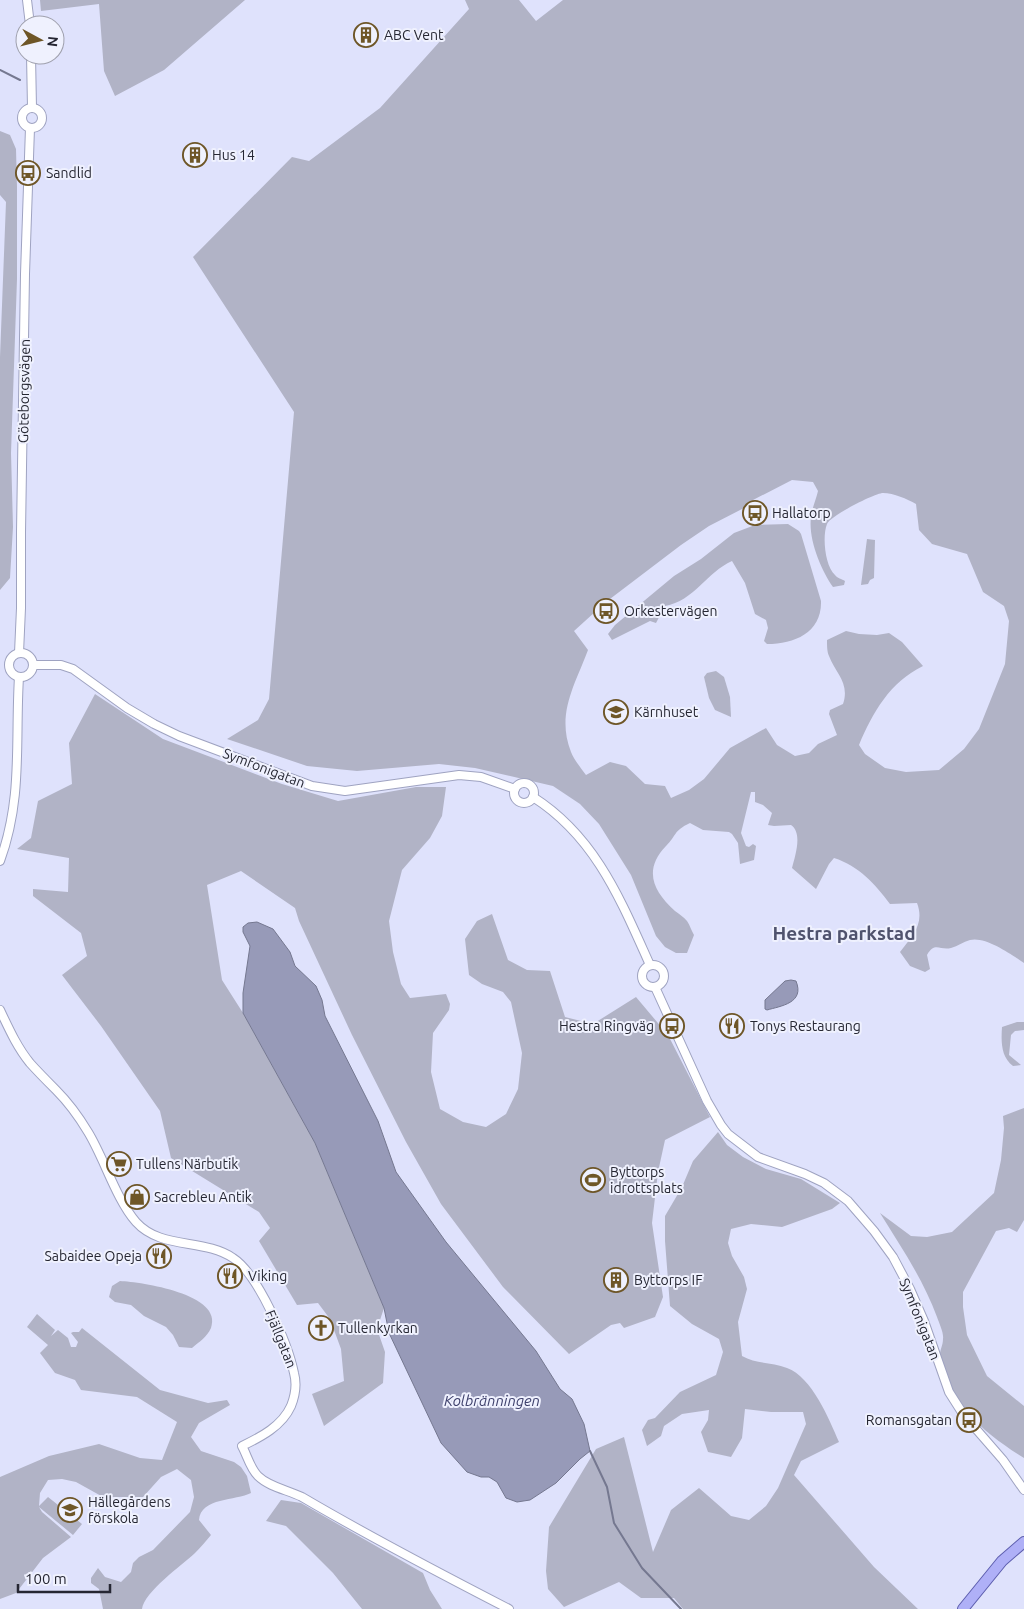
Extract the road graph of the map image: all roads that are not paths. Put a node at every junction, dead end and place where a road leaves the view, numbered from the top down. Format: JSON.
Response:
{"nodes":[{"id":1,"x":27,"y":0,"type":"edge"},
{"id":2,"x":29,"y":15,"type":"edge"},
{"id":3,"x":31,"y":65,"type":"edge"},
{"id":4,"x":32,"y":108,"type":"junction"},
{"id":5,"x":30,"y":128,"type":"junction"},
{"id":6,"x":19,"y":653,"type":"junction"},
{"id":7,"x":33,"y":665,"type":"junction"},
{"id":8,"x":19,"y":677,"type":"junction"},
{"id":9,"x":515,"y":789,"type":"junction"},
{"id":10,"x":533,"y":797,"type":"junction"},
{"id":11,"x":0,"y":861,"type":"edge"},
{"id":12,"x":650,"y":965,"type":"junction"},
{"id":13,"x":655,"y":987,"type":"junction"},
{"id":14,"x":0,"y":1010,"type":"edge"},
{"id":15,"x":1024,"y":1490,"type":"edge"},
{"id":16,"x":1024,"y":1542,"type":"edge"},
{"id":17,"x":509,"y":1609,"type":"edge"},
{"id":18,"x":963,"y":1609,"type":"edge"}],
"edges":[{"from":1,"to":2,"type":"street"},
{"from":3,"to":4,"type":"street"},
{"from":4,"to":5,"type":"street"},
{"from":4,"to":5,"type":"street"},
{"from":5,"to":6,"type":"street","name":"Göteborgsvägen"},
{"from":6,"to":7,"type":"street"},
{"from":6,"to":8,"type":"street"},
{"from":7,"to":8,"type":"street"},
{"from":7,"to":9,"type":"street","name":"Symfonigatan"},
{"from":8,"to":11,"type":"street"},
{"from":9,"to":10,"type":"street"},
{"from":9,"to":10,"type":"street"},
{"from":10,"to":12,"type":"street"},
{"from":12,"to":13,"type":"street"},
{"from":12,"to":13,"type":"street"},
{"from":13,"to":15,"type":"street","name":"Symfonigatan"},
{"from":14,"to":17,"type":"street","name":"Fjällgatan"},
{"from":16,"to":18,"type":"main road"}]}
